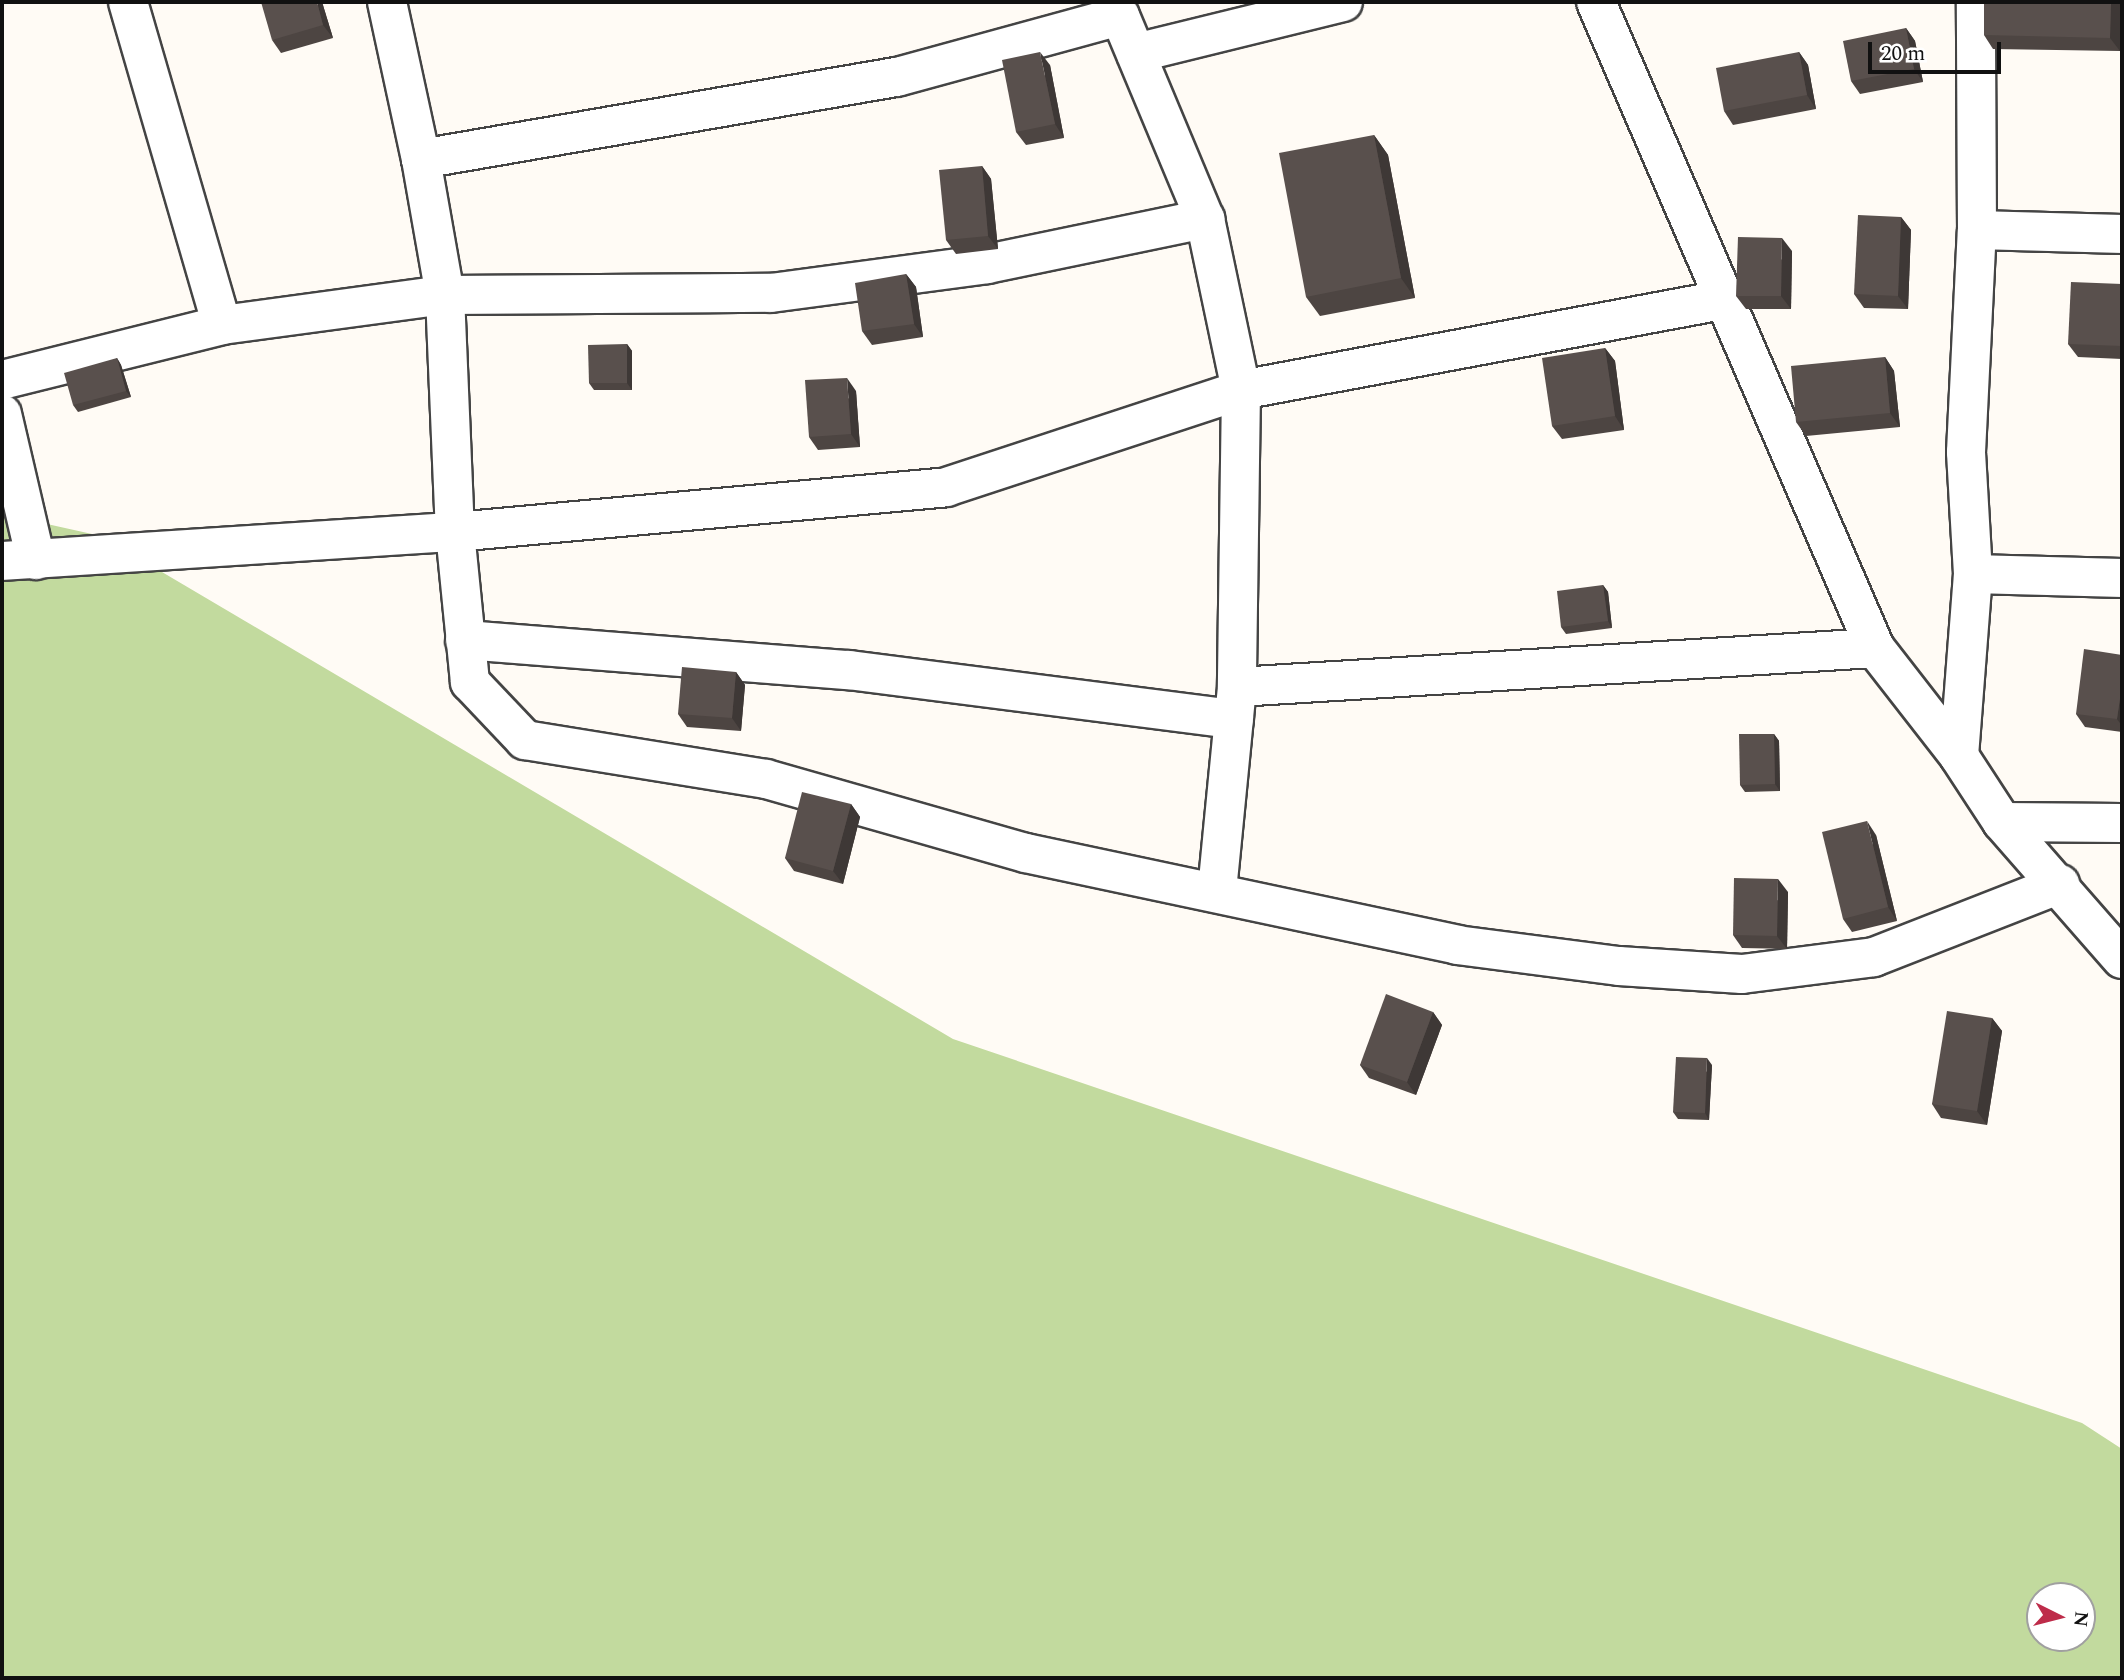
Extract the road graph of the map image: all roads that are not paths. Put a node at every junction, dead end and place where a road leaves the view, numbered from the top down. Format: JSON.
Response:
{"nodes":[{"id":1,"x":128,"y":2,"type":"edge"},
{"id":2,"x":390,"y":2,"type":"edge"},
{"id":3,"x":1343,"y":2,"type":"edge"},
{"id":4,"x":1596,"y":2,"type":"edge"},
{"id":5,"x":1976,"y":2,"type":"edge"},
{"id":6,"x":1136,"y":53,"type":"junction"},
{"id":7,"x":421,"y":159,"type":"junction"},
{"id":8,"x":1205,"y":219,"type":"junction"},
{"id":9,"x":1977,"y":230,"type":"junction"},
{"id":10,"x":2122,"y":234,"type":"edge"},
{"id":11,"x":445,"y":295,"type":"junction"},
{"id":12,"x":1724,"y":300,"type":"junction"},
{"id":13,"x":222,"y":325,"type":"junction"},
{"id":14,"x":2,"y":380,"type":"edge"},
{"id":15,"x":1241,"y":390,"type":"junction"},
{"id":16,"x":2,"y":414,"type":"edge"},
{"id":17,"x":455,"y":532,"type":"junction"},
{"id":18,"x":19,"y":561,"type":"edge"},
{"id":19,"x":1973,"y":574,"type":"junction"},
{"id":20,"x":2122,"y":578,"type":"edge"},
{"id":21,"x":466,"y":640,"type":"junction"},
{"id":22,"x":1875,"y":648,"type":"junction"},
{"id":23,"x":1236,"y":703,"type":"junction"},
{"id":24,"x":1959,"y":757,"type":"junction"},
{"id":25,"x":2002,"y":822,"type":"junction"},
{"id":26,"x":2122,"y":823,"type":"edge"},
{"id":27,"x":2060,"y":884,"type":"junction"},
{"id":28,"x":1217,"y":892,"type":"junction"},
{"id":29,"x":2121,"y":957,"type":"edge"}],
"edges":[{"from":1,"to":13,"type":"street"},
{"from":2,"to":7,"type":"street"},
{"from":3,"to":6,"type":"street"},
{"from":4,"to":12,"type":"street"},
{"from":5,"to":9,"type":"street"},
{"from":6,"to":7,"type":"street"},
{"from":6,"to":8,"type":"street"},
{"from":7,"to":11,"type":"street"},
{"from":8,"to":11,"type":"street"},
{"from":8,"to":15,"type":"street"},
{"from":9,"to":10,"type":"street"},
{"from":9,"to":19,"type":"street"},
{"from":11,"to":13,"type":"street"},
{"from":11,"to":17,"type":"street"},
{"from":12,"to":15,"type":"street"},
{"from":12,"to":22,"type":"street"},
{"from":13,"to":14,"type":"street"},
{"from":15,"to":17,"type":"street"},
{"from":15,"to":23,"type":"street"},
{"from":16,"to":18,"type":"street"},
{"from":17,"to":18,"type":"street"},
{"from":17,"to":21,"type":"street"},
{"from":19,"to":20,"type":"street"},
{"from":19,"to":24,"type":"street"},
{"from":21,"to":23,"type":"street"},
{"from":21,"to":28,"type":"street"},
{"from":22,"to":23,"type":"street"},
{"from":22,"to":24,"type":"street"},
{"from":23,"to":28,"type":"street"},
{"from":24,"to":25,"type":"street"},
{"from":25,"to":26,"type":"street"},
{"from":25,"to":27,"type":"street"},
{"from":27,"to":28,"type":"street"},
{"from":27,"to":29,"type":"street"}]}
